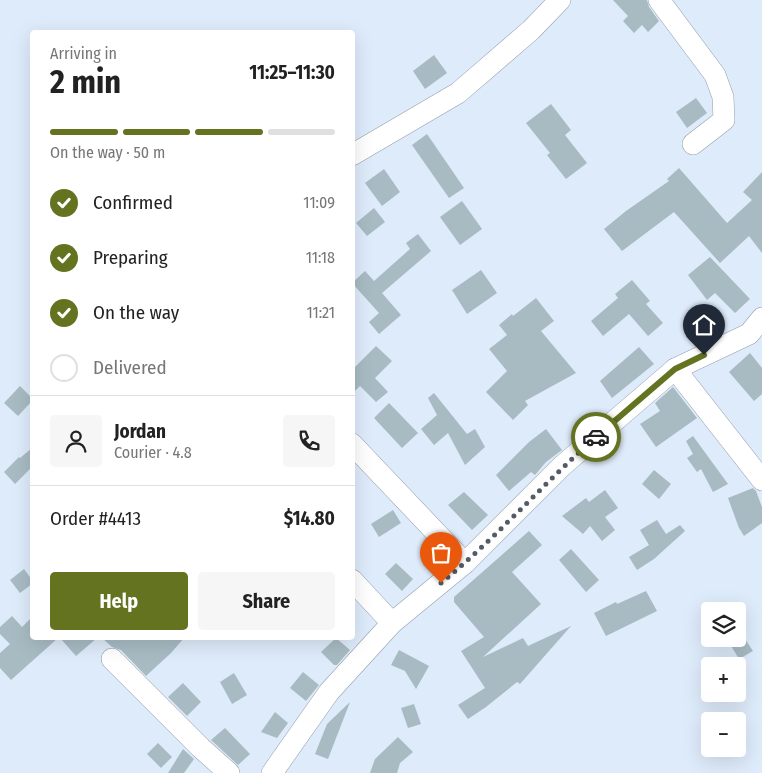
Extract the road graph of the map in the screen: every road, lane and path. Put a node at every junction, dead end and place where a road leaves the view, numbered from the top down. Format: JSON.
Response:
{"nodes":[{"id":1,"x":560,"y":0,"type":"edge"},
{"id":2,"x":659,"y":0,"type":"edge"},
{"id":3,"x":693,"y":144,"type":"dead end"},
{"id":4,"x":355,"y":153,"type":"edge"},
{"id":5,"x":762,"y":318,"type":"edge"},
{"id":6,"x":675,"y":369,"type":"junction"},
{"id":7,"x":355,"y":447,"type":"edge"},
{"id":8,"x":762,"y":480,"type":"edge"},
{"id":9,"x":465,"y":564,"type":"junction"},
{"id":10,"x":355,"y":583,"type":"edge"},
{"id":11,"x":392,"y":623,"type":"junction"},
{"id":12,"x":112,"y":659,"type":"dead end"},
{"id":13,"x":229,"y":773,"type":"edge"},
{"id":14,"x":272,"y":773,"type":"edge"}],
"edges":[{"from":1,"to":4,"type":"street"},
{"from":2,"to":3,"type":"street"},
{"from":5,"to":6,"type":"street"},
{"from":6,"to":8,"type":"street"},
{"from":6,"to":9,"type":"street"},
{"from":7,"to":9,"type":"street"},
{"from":9,"to":11,"type":"street"},
{"from":10,"to":11,"type":"street"},
{"from":11,"to":14,"type":"street"},
{"from":12,"to":13,"type":"street"}]}
